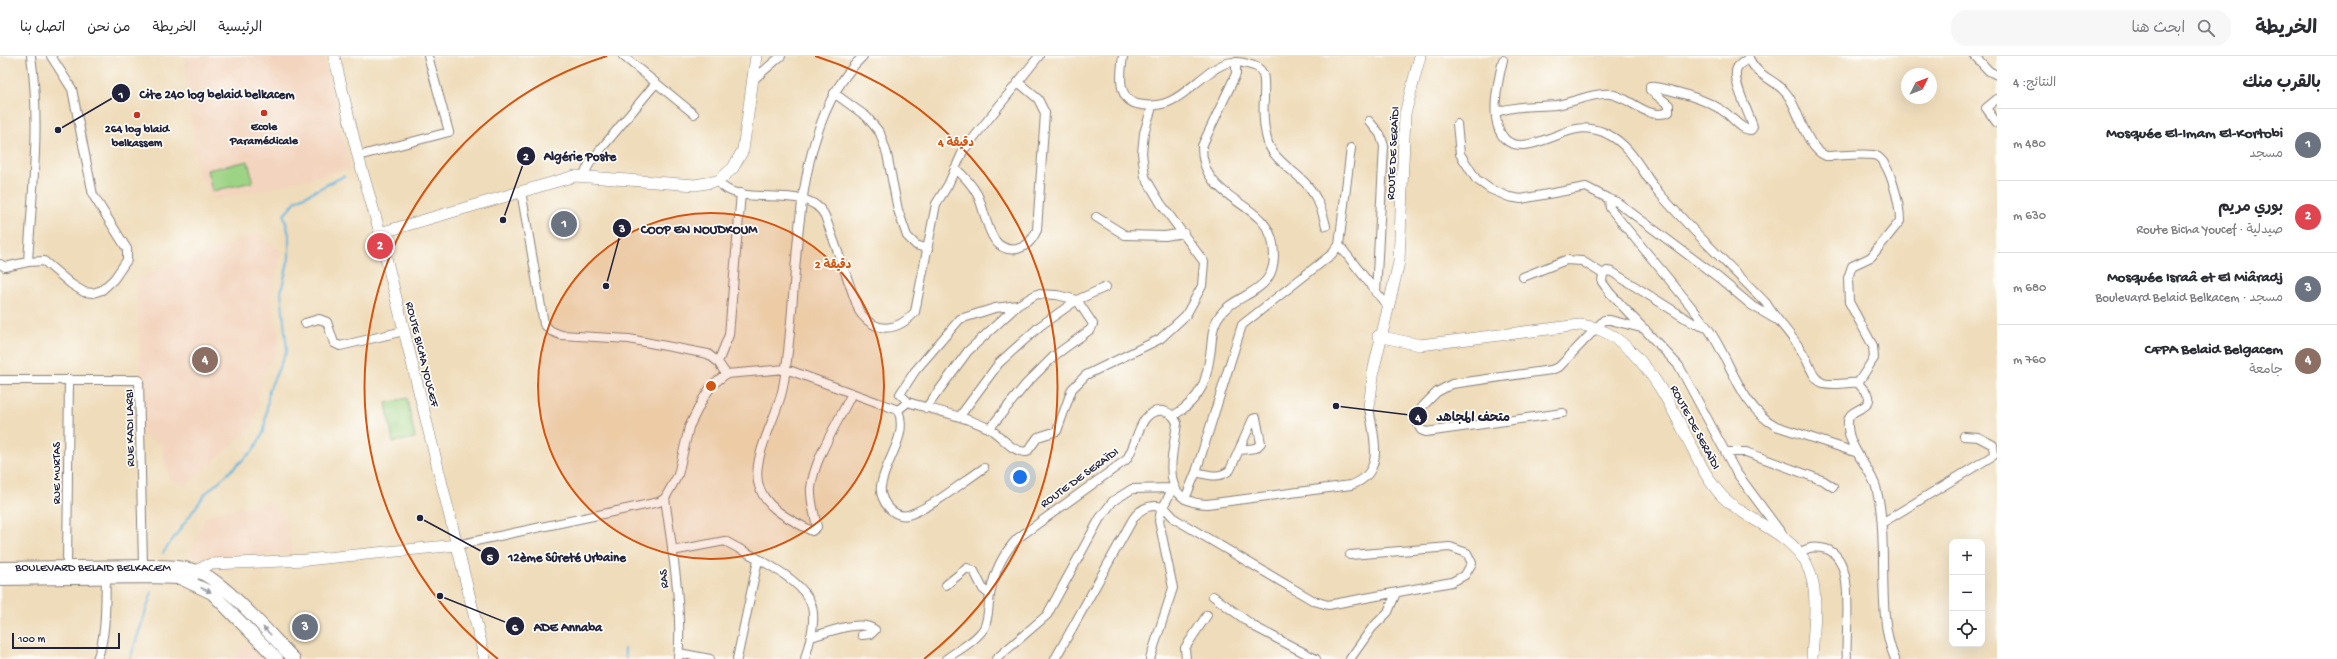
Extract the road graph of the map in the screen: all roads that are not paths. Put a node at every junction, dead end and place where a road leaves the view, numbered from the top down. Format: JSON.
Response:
{"nodes":[{"id":1,"x":31,"y":56,"type":"edge"},
{"id":2,"x":51,"y":56,"type":"edge"},
{"id":3,"x":334,"y":56,"type":"edge"},
{"id":4,"x":428,"y":56,"type":"edge"},
{"id":5,"x":623,"y":56,"type":"edge"},
{"id":6,"x":756,"y":56,"type":"edge"},
{"id":7,"x":781,"y":56,"type":"edge"},
{"id":8,"x":1039,"y":56,"type":"edge"},
{"id":9,"x":1123,"y":56,"type":"edge"},
{"id":10,"x":1420,"y":56,"type":"edge"},
{"id":11,"x":1975,"y":56,"type":"edge"},
{"id":12,"x":1748,"y":57,"type":"edge"},
{"id":13,"x":859,"y":58,"type":"edge"},
{"id":14,"x":1503,"y":60,"type":"dead end"},
{"id":15,"x":1236,"y":62,"type":"junction"},
{"id":16,"x":1997,"y":75,"type":"edge"},
{"id":17,"x":753,"y":80,"type":"junction"},
{"id":18,"x":1018,"y":82,"type":"junction"},
{"id":19,"x":656,"y":83,"type":"junction"},
{"id":20,"x":834,"y":93,"type":"junction"},
{"id":21,"x":1997,"y":99,"type":"edge"},
{"id":22,"x":1152,"y":107,"type":"junction"},
{"id":23,"x":1496,"y":112,"type":"junction"},
{"id":24,"x":694,"y":114,"type":"dead end"},
{"id":25,"x":1369,"y":121,"type":"dead end"},
{"id":26,"x":1997,"y":123,"type":"edge"},
{"id":27,"x":1457,"y":124,"type":"dead end"},
{"id":28,"x":1351,"y":148,"type":"dead end"},
{"id":29,"x":358,"y":156,"type":"junction"},
{"id":30,"x":955,"y":168,"type":"junction"},
{"id":31,"x":583,"y":176,"type":"junction"},
{"id":32,"x":718,"y":181,"type":"junction"},
{"id":33,"x":521,"y":191,"type":"junction"},
{"id":34,"x":741,"y":193,"type":"junction"},
{"id":35,"x":804,"y":199,"type":"junction"},
{"id":36,"x":1610,"y":199,"type":"junction"},
{"id":37,"x":1096,"y":217,"type":"dead end"},
{"id":38,"x":1326,"y":226,"type":"dead end"},
{"id":39,"x":380,"y":233,"type":"junction"},
{"id":40,"x":1184,"y":233,"type":"junction"},
{"id":41,"x":1339,"y":245,"type":"junction"},
{"id":42,"x":928,"y":249,"type":"junction"},
{"id":43,"x":1400,"y":252,"type":"junction"},
{"id":44,"x":28,"y":262,"type":"junction"},
{"id":45,"x":0,"y":264,"type":"edge"},
{"id":46,"x":1603,"y":274,"type":"junction"},
{"id":47,"x":1523,"y":277,"type":"dead end"},
{"id":48,"x":1106,"y":287,"type":"dead end"},
{"id":49,"x":1376,"y":293,"type":"junction"},
{"id":50,"x":1077,"y":300,"type":"junction"},
{"id":51,"x":1385,"y":303,"type":"junction"},
{"id":52,"x":1018,"y":305,"type":"junction"},
{"id":53,"x":1775,"y":319,"type":"junction"},
{"id":54,"x":305,"y":323,"type":"dead end"},
{"id":55,"x":1596,"y":328,"type":"junction"},
{"id":56,"x":1707,"y":328,"type":"junction"},
{"id":57,"x":1645,"y":329,"type":"junction"},
{"id":58,"x":404,"y":331,"type":"junction"},
{"id":59,"x":1379,"y":339,"type":"junction"},
{"id":60,"x":718,"y":362,"type":"junction"},
{"id":61,"x":786,"y":369,"type":"junction"},
{"id":62,"x":726,"y":374,"type":"junction"},
{"id":63,"x":69,"y":379,"type":"junction"},
{"id":64,"x":0,"y":380,"type":"edge"},
{"id":65,"x":1858,"y":383,"type":"junction"},
{"id":66,"x":852,"y":393,"type":"junction"},
{"id":67,"x":908,"y":402,"type":"junction"},
{"id":68,"x":1369,"y":407,"type":"joint"},
{"id":69,"x":926,"y":408,"type":"junction"},
{"id":70,"x":898,"y":410,"type":"junction"},
{"id":71,"x":1563,"y":413,"type":"dead end"},
{"id":72,"x":960,"y":416,"type":"junction"},
{"id":73,"x":1173,"y":416,"type":"junction"},
{"id":74,"x":990,"y":428,"type":"junction"},
{"id":75,"x":1964,"y":436,"type":"dead end"},
{"id":76,"x":1240,"y":450,"type":"dead end"},
{"id":77,"x":1726,"y":452,"type":"junction"},
{"id":78,"x":1856,"y":452,"type":"junction"},
{"id":79,"x":984,"y":468,"type":"dead end"},
{"id":80,"x":1196,"y":472,"type":"junction"},
{"id":81,"x":1833,"y":487,"type":"dead end"},
{"id":82,"x":1173,"y":488,"type":"junction"},
{"id":83,"x":665,"y":498,"type":"junction"},
{"id":84,"x":1185,"y":498,"type":"junction"},
{"id":85,"x":1164,"y":507,"type":"junction"},
{"id":86,"x":1882,"y":523,"type":"junction"},
{"id":87,"x":1787,"y":541,"type":"junction"},
{"id":88,"x":457,"y":545,"type":"junction"},
{"id":89,"x":672,"y":551,"type":"junction"},
{"id":90,"x":1799,"y":553,"type":"junction"},
{"id":91,"x":1350,"y":555,"type":"dead end"},
{"id":92,"x":758,"y":560,"type":"junction"},
{"id":93,"x":67,"y":567,"type":"junction"},
{"id":94,"x":0,"y":568,"type":"edge"},
{"id":95,"x":147,"y":569,"type":"junction"},
{"id":96,"x":196,"y":571,"type":"junction"},
{"id":97,"x":171,"y":572,"type":"junction"},
{"id":98,"x":106,"y":577,"type":"junction"},
{"id":99,"x":0,"y":579,"type":"edge"},
{"id":100,"x":188,"y":582,"type":"junction"},
{"id":101,"x":946,"y":585,"type":"dead end"},
{"id":102,"x":1396,"y":594,"type":"junction"},
{"id":103,"x":990,"y":595,"type":"junction"},
{"id":104,"x":1213,"y":596,"type":"dead end"},
{"id":105,"x":1207,"y":615,"type":"dead end"},
{"id":106,"x":862,"y":635,"type":"dead end"},
{"id":107,"x":811,"y":637,"type":"junction"},
{"id":108,"x":678,"y":656,"type":"edge"},
{"id":109,"x":97,"y":659,"type":"edge"},
{"id":110,"x":277,"y":659,"type":"edge"},
{"id":111,"x":294,"y":659,"type":"edge"},
{"id":112,"x":485,"y":659,"type":"edge"},
{"id":113,"x":710,"y":659,"type":"edge"},
{"id":114,"x":737,"y":659,"type":"edge"},
{"id":115,"x":805,"y":659,"type":"edge"},
{"id":116,"x":946,"y":659,"type":"edge"},
{"id":117,"x":996,"y":659,"type":"edge"},
{"id":118,"x":1055,"y":659,"type":"edge"},
{"id":119,"x":1150,"y":659,"type":"edge"},
{"id":120,"x":1186,"y":659,"type":"edge"},
{"id":121,"x":1316,"y":659,"type":"edge"},
{"id":122,"x":1350,"y":659,"type":"edge"},
{"id":123,"x":1812,"y":659,"type":"edge"},
{"id":124,"x":1847,"y":659,"type":"edge"},
{"id":125,"x":1895,"y":659,"type":"edge"}],
"edges":[{"from":1,"to":44,"type":"street"},
{"from":2,"to":44,"type":"street"},
{"from":3,"to":29,"type":"street","name":"ROUTE BICHA YOUCEF"},
{"from":4,"to":29,"type":"street"},
{"from":5,"to":19,"type":"street"},
{"from":6,"to":17,"type":"street"},
{"from":7,"to":17,"type":"street"},
{"from":8,"to":18,"type":"street"},
{"from":9,"to":22,"type":"street"},
{"from":10,"to":43,"type":"street","name":"ROUTE DE SERAÏDI"},
{"from":11,"to":16,"type":"street"},
{"from":12,"to":23,"type":"street"},
{"from":12,"to":65,"type":"street"},
{"from":13,"to":20,"type":"street"},
{"from":14,"to":23,"type":"street"},
{"from":15,"to":22,"type":"street"},
{"from":15,"to":38,"type":"street"},
{"from":15,"to":73,"type":"street"},
{"from":17,"to":32,"type":"street"},
{"from":18,"to":30,"type":"street"},
{"from":18,"to":30,"type":"street"},
{"from":19,"to":24,"type":"street"},
{"from":19,"to":31,"type":"street"},
{"from":20,"to":35,"type":"street"},
{"from":20,"to":42,"type":"street"},
{"from":21,"to":26,"type":"street"},
{"from":22,"to":40,"type":"street"},
{"from":23,"to":53,"type":"street"},
{"from":25,"to":49,"type":"street"},
{"from":27,"to":36,"type":"street"},
{"from":28,"to":41,"type":"street"},
{"from":29,"to":39,"type":"street","name":"ROUTE BICHA YOUCEF"},
{"from":30,"to":42,"type":"street"},
{"from":31,"to":32,"type":"street"},
{"from":31,"to":33,"type":"street"},
{"from":32,"to":34,"type":"street"},
{"from":33,"to":39,"type":"street"},
{"from":33,"to":60,"type":"street"},
{"from":34,"to":35,"type":"street"},
{"from":34,"to":60,"type":"street"},
{"from":35,"to":42,"type":"street"},
{"from":35,"to":61,"type":"street"},
{"from":36,"to":53,"type":"street"},
{"from":36,"to":56,"type":"street"},
{"from":37,"to":40,"type":"street"},
{"from":39,"to":58,"type":"street","name":"ROUTE BICHA YOUCEF"},
{"from":40,"to":74,"type":"street"},
{"from":41,"to":49,"type":"street"},
{"from":41,"to":80,"type":"street"},
{"from":43,"to":51,"type":"street","name":"ROUTE DE SERAÏDI"},
{"from":43,"to":59,"type":"street","name":"ROUTE DE SERAÏDI"},
{"from":44,"to":45,"type":"street"},
{"from":46,"to":47,"type":"street"},
{"from":46,"to":56,"type":"street"},
{"from":46,"to":57,"type":"street"},
{"from":48,"to":50,"type":"street"},
{"from":49,"to":51,"type":"street"},
{"from":50,"to":52,"type":"street"},
{"from":50,"to":72,"type":"street"},
{"from":50,"to":74,"type":"street"},
{"from":51,"to":59,"type":"street","name":"ROUTE DE SERAÏDI"},
{"from":52,"to":67,"type":"street"},
{"from":52,"to":69,"type":"street"},
{"from":53,"to":65,"type":"street"},
{"from":54,"to":58,"type":"street"},
{"from":55,"to":57,"type":"street"},
{"from":55,"to":59,"type":"street","name":"ROUTE DE SERAÏDI"},
{"from":55,"to":71,"type":"street"},
{"from":55,"to":87,"type":"street","name":"ROUTE DE SERAÏDI"},
{"from":56,"to":78,"type":"street"},
{"from":57,"to":77,"type":"street"},
{"from":58,"to":88,"type":"street","name":"ROUTE BICHA YOUCEF"},
{"from":59,"to":68,"type":"street","name":"ROUTE DE SERAÏDI"},
{"from":60,"to":62,"type":"street"},
{"from":61,"to":62,"type":"street"},
{"from":61,"to":66,"type":"street"},
{"from":61,"to":66,"type":"street"},
{"from":62,"to":83,"type":"street"},
{"from":63,"to":64,"type":"street","name":"RUE KADI LARBI"},
{"from":63,"to":93,"type":"street","name":"RUE MURTAS"},
{"from":63,"to":95,"type":"street","name":"RUE KADI LARBI"},
{"from":65,"to":78,"type":"street"},
{"from":66,"to":70,"type":"street"},
{"from":67,"to":69,"type":"street"},
{"from":67,"to":70,"type":"street"},
{"from":68,"to":84,"type":"street","name":"ROUTE DE SERAÏDI"},
{"from":69,"to":72,"type":"street"},
{"from":70,"to":79,"type":"street"},
{"from":72,"to":74,"type":"street"},
{"from":73,"to":82,"type":"street"},
{"from":73,"to":103,"type":"street","name":"ROUTE DE SERAÏDI"},
{"from":75,"to":86,"type":"street"},
{"from":76,"to":80,"type":"street"},
{"from":77,"to":81,"type":"street"},
{"from":77,"to":87,"type":"street"},
{"from":78,"to":86,"type":"street"},
{"from":80,"to":84,"type":"street"},
{"from":82,"to":84,"type":"street","name":"ROUTE DE SERAÏDI"},
{"from":82,"to":85,"type":"street"},
{"from":82,"to":117,"type":"street"},
{"from":83,"to":88,"type":"street"},
{"from":83,"to":89,"type":"street","name":"RAS"},
{"from":85,"to":102,"type":"street"},
{"from":85,"to":118,"type":"street"},
{"from":85,"to":119,"type":"street"},
{"from":86,"to":125,"type":"street"},
{"from":87,"to":90,"type":"street","name":"ROUTE DE SERAÏDI"},
{"from":88,"to":96,"type":"street"},
{"from":88,"to":112,"type":"street","name":"ROUTE BICHA YOUCEF"},
{"from":89,"to":92,"type":"street"},
{"from":89,"to":108,"type":"street","name":"RAS"},
{"from":90,"to":123,"type":"street","name":"ROUTE DE SERAÏDI"},
{"from":90,"to":124,"type":"street"},
{"from":91,"to":102,"type":"street"},
{"from":92,"to":107,"type":"street"},
{"from":92,"to":114,"type":"street"},
{"from":93,"to":94,"type":"main road","name":"BOULEVARD BELAID BELKACEM"},
{"from":93,"to":95,"type":"main road","name":"BOULEVARD BELAID BELKACEM"},
{"from":95,"to":97,"type":"main road","name":"BOULEVARD BELAID BELKACEM"},
{"from":95,"to":98,"type":"main road","name":"BOULEVARD BELAID BELKACEM"},
{"from":96,"to":97,"type":"main road","name":"BOULEVARD BELAID BELKACEM"},
{"from":96,"to":100,"type":"street"},
{"from":111,"to":96,"type":"main road","name":"BOULEVARD BELAID BELKACEM","one_way":true},
{"from":97,"to":100,"type":"main road","name":"BOULEVARD BELAID BELKACEM"},
{"from":98,"to":99,"type":"main road","name":"BOULEVARD BELAID BELKACEM"},
{"from":98,"to":109,"type":"street"},
{"from":100,"to":110,"type":"main road","name":"BOULEVARD BELAID BELKACEM","one_way":true},
{"from":101,"to":103,"type":"street"},
{"from":102,"to":122,"type":"street"},
{"from":103,"to":116,"type":"street","name":"ROUTE DE SERAÏDI"},
{"from":104,"to":121,"type":"street"},
{"from":105,"to":120,"type":"street"},
{"from":106,"to":107,"type":"street"},
{"from":107,"to":115,"type":"street"},
{"from":108,"to":113,"type":"street"}]}
